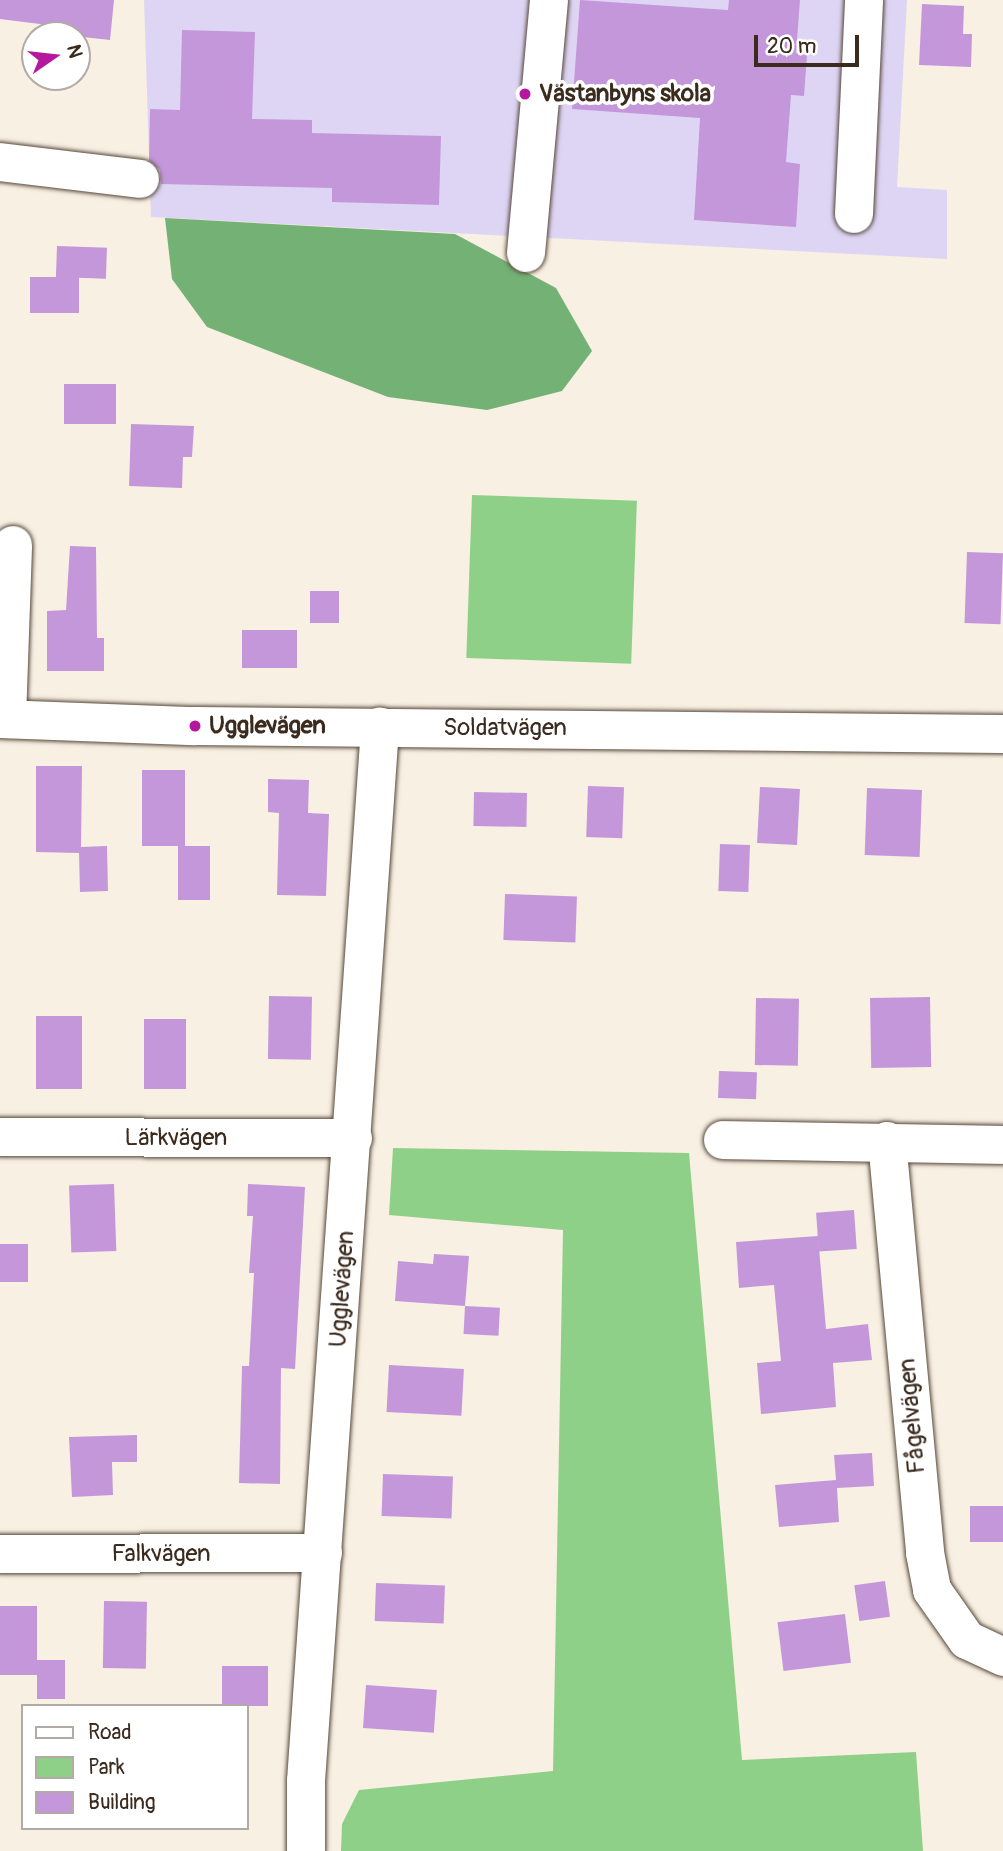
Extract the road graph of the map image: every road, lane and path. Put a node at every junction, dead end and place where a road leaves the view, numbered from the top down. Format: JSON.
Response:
{"nodes":[{"id":1,"x":549,"y":0,"type":"edge"},
{"id":2,"x":864,"y":0,"type":"edge"},
{"id":3,"x":0,"y":162,"type":"edge"},
{"id":4,"x":141,"y":179,"type":"dead end"},
{"id":5,"x":853,"y":214,"type":"dead end"},
{"id":6,"x":526,"y":253,"type":"dead end"},
{"id":7,"x":13,"y":545,"type":"dead end"},
{"id":8,"x":3,"y":719,"type":"edge"},
{"id":9,"x":380,"y":727,"type":"junction"},
{"id":10,"x":1003,"y":734,"type":"edge"},
{"id":11,"x":0,"y":1138,"type":"edge"},
{"id":12,"x":353,"y":1138,"type":"junction"},
{"id":13,"x":723,"y":1140,"type":"dead end"},
{"id":14,"x":887,"y":1141,"type":"junction"},
{"id":15,"x":1003,"y":1145,"type":"edge"},
{"id":16,"x":323,"y":1553,"type":"junction"},
{"id":17,"x":0,"y":1554,"type":"edge"},
{"id":18,"x":1003,"y":1657,"type":"edge"},
{"id":19,"x":306,"y":1851,"type":"edge"}],
"edges":[{"from":1,"to":6,"type":"street"},
{"from":2,"to":5,"type":"street"},
{"from":3,"to":4,"type":"street"},
{"from":7,"to":8,"type":"street","name":"Soldatvägen"},
{"from":8,"to":9,"type":"street","name":"Soldatvägen"},
{"from":9,"to":10,"type":"street","name":"Soldatvägen"},
{"from":9,"to":12,"type":"street","name":"Ugglevägen"},
{"from":11,"to":12,"type":"street","name":"Lärkvägen"},
{"from":12,"to":16,"type":"street","name":"Ugglevägen"},
{"from":13,"to":14,"type":"street"},
{"from":14,"to":15,"type":"street"},
{"from":14,"to":18,"type":"street","name":"Fågelvägen"},
{"from":16,"to":17,"type":"street","name":"Falkvägen"},
{"from":16,"to":19,"type":"street","name":"Ugglevägen"}]}
